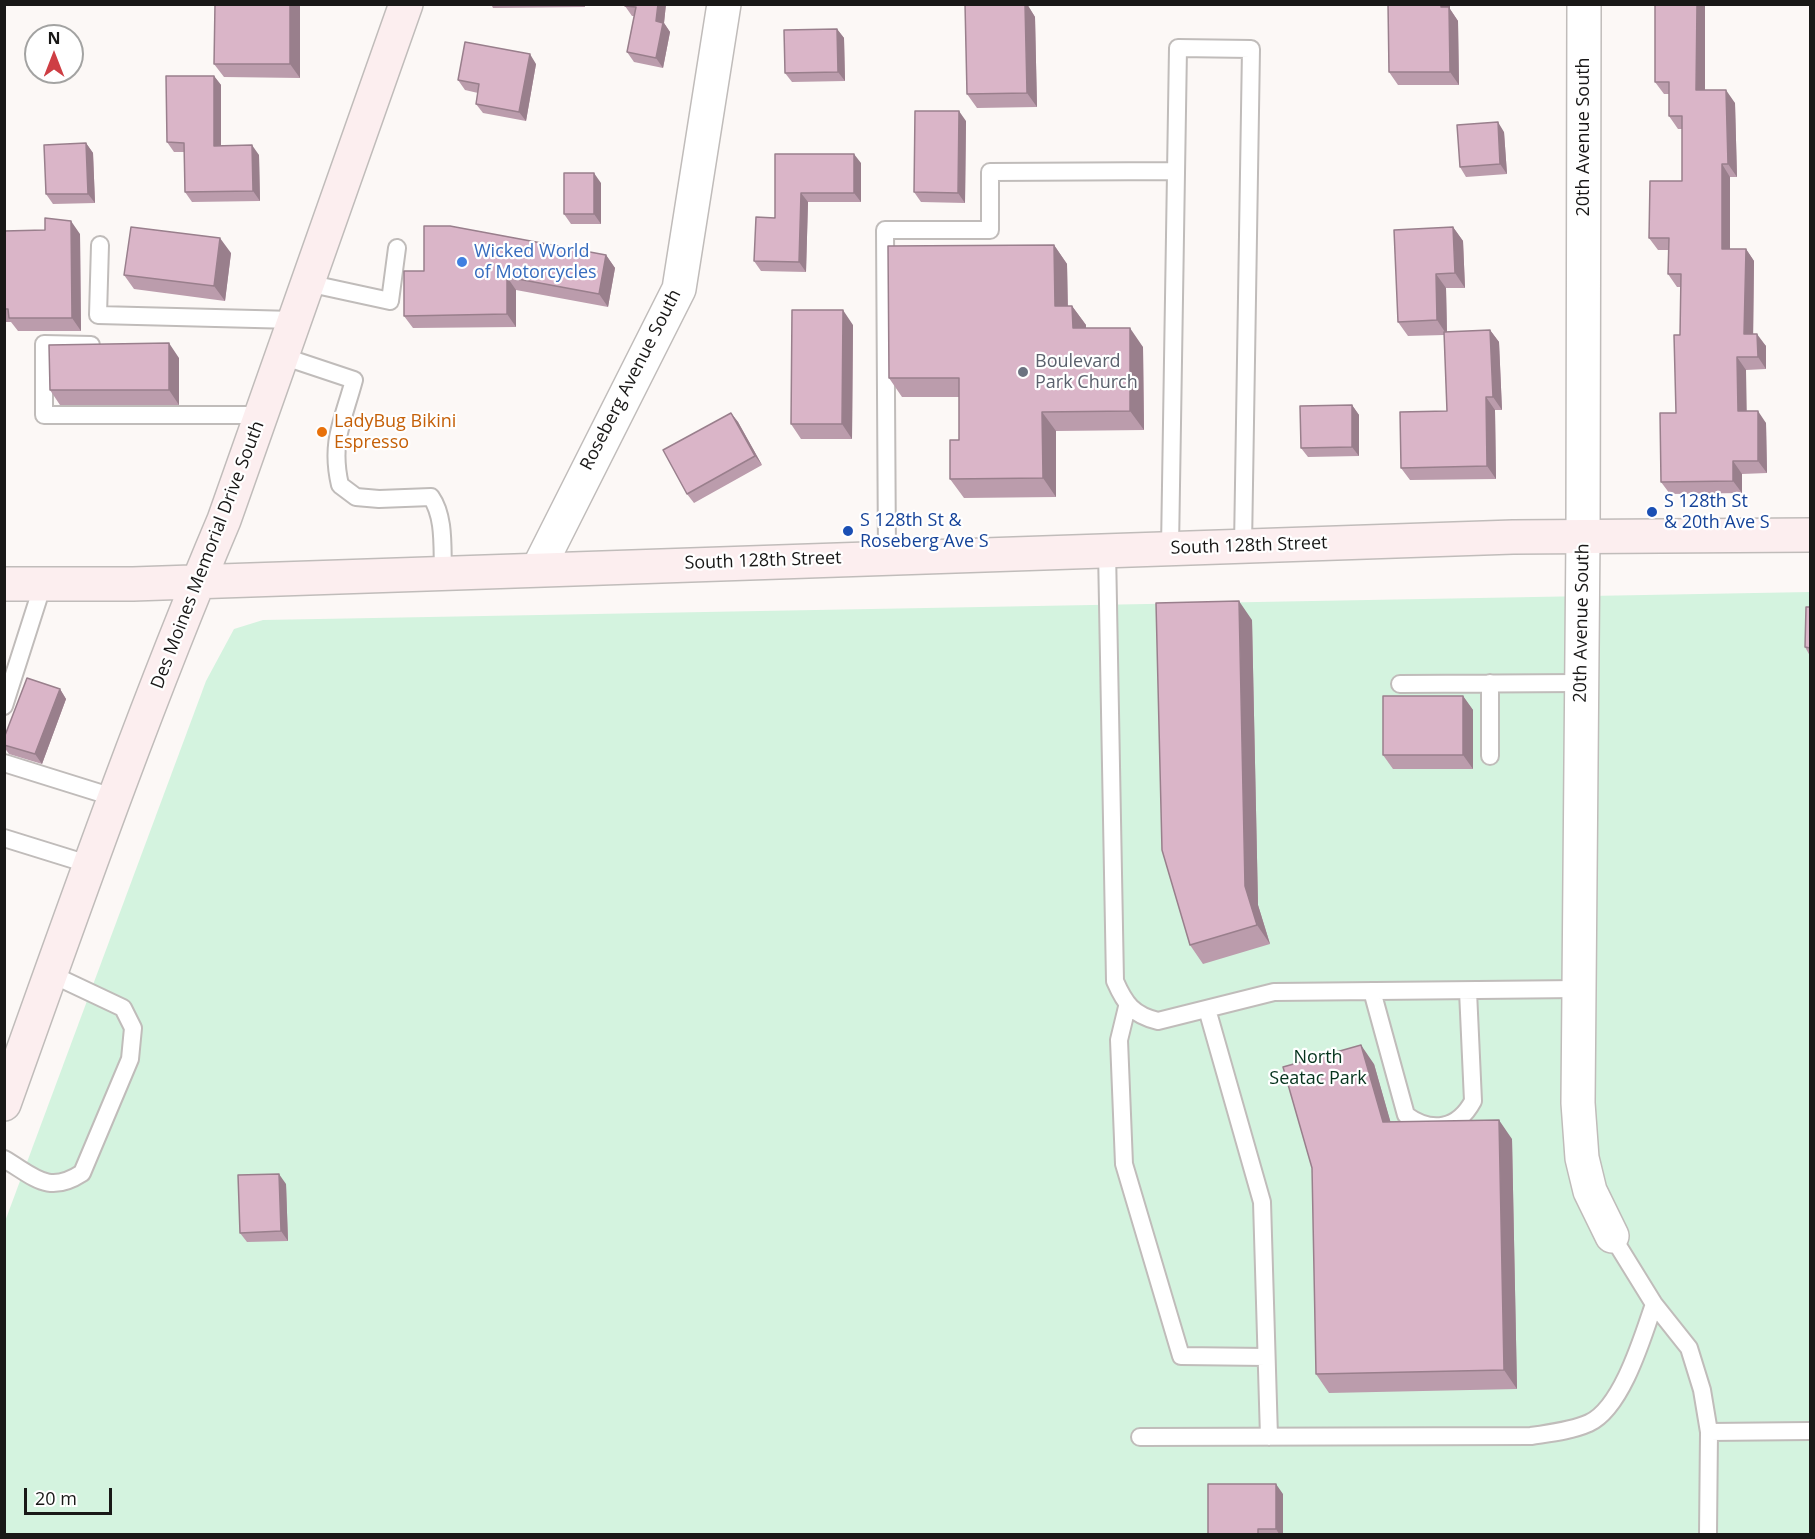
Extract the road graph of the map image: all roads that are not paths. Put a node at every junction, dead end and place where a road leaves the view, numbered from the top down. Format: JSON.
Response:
{"nodes":[{"id":1,"x":406,"y":4,"type":"edge"},
{"id":2,"x":724,"y":4,"type":"edge"},
{"id":3,"x":1584,"y":4,"type":"edge"},
{"id":4,"x":1175,"y":171,"type":"junction"},
{"id":5,"x":100,"y":245,"type":"dead end"},
{"id":6,"x":397,"y":248,"type":"dead end"},
{"id":7,"x":307,"y":282,"type":"junction"},
{"id":8,"x":294,"y":320,"type":"junction"},
{"id":9,"x":110,"y":345,"type":"edge"},
{"id":10,"x":282,"y":356,"type":"junction"},
{"id":11,"x":261,"y":416,"type":"junction"},
{"id":12,"x":1810,"y":535,"type":"edge"},
{"id":13,"x":1583,"y":536,"type":"junction"},
{"id":14,"x":1243,"y":546,"type":"junction"},
{"id":15,"x":1170,"y":548,"type":"junction"},
{"id":16,"x":1107,"y":550,"type":"junction"},
{"id":17,"x":887,"y":557,"type":"junction"},
{"id":18,"x":538,"y":569,"type":"junction"},
{"id":19,"x":443,"y":572,"type":"junction"},
{"id":20,"x":198,"y":580,"type":"junction"},
{"id":21,"x":4,"y":584,"type":"edge"},
{"id":22,"x":43,"y":585,"type":"junction"},
{"id":23,"x":1490,"y":683,"type":"junction"},
{"id":24,"x":1582,"y":683,"type":"junction"},
{"id":25,"x":1400,"y":684,"type":"dead end"},
{"id":26,"x":4,"y":706,"type":"edge"},
{"id":27,"x":1490,"y":756,"type":"dead end"},
{"id":28,"x":4,"y":763,"type":"edge"},
{"id":29,"x":116,"y":798,"type":"junction"},
{"id":30,"x":4,"y":838,"type":"edge"},
{"id":31,"x":91,"y":865,"type":"junction"},
{"id":32,"x":51,"y":974,"type":"junction"},
{"id":33,"x":1579,"y":989,"type":"junction"},
{"id":34,"x":1372,"y":991,"type":"junction"},
{"id":35,"x":1468,"y":991,"type":"junction"},
{"id":36,"x":1127,"y":1007,"type":"junction"},
{"id":37,"x":1207,"y":1009,"type":"junction"},
{"id":38,"x":4,"y":1104,"type":"edge"},
{"id":39,"x":4,"y":1159,"type":"edge"},
{"id":40,"x":1612,"y":1236,"type":"joint"},
{"id":41,"x":1654,"y":1304,"type":"junction"},
{"id":42,"x":1266,"y":1356,"type":"junction"},
{"id":43,"x":1810,"y":1431,"type":"edge"},
{"id":44,"x":1709,"y":1432,"type":"junction"},
{"id":45,"x":1140,"y":1437,"type":"dead end"},
{"id":46,"x":1269,"y":1437,"type":"junction"},
{"id":47,"x":1708,"y":1534,"type":"edge"}],
"edges":[{"from":1,"to":7,"type":"street","name":"Des Moines Memorial Drive South"},
{"from":2,"to":18,"type":"street","name":"Roseberg Avenue South"},
{"from":3,"to":13,"type":"street","name":"20th Avenue South"},
{"from":4,"to":14,"type":"lane"},
{"from":4,"to":15,"type":"lane"},
{"from":4,"to":17,"type":"lane"},
{"from":5,"to":8,"type":"lane"},
{"from":6,"to":7,"type":"lane"},
{"from":7,"to":8,"type":"street","name":"Des Moines Memorial Drive South"},
{"from":8,"to":10,"type":"street","name":"Des Moines Memorial Drive South"},
{"from":9,"to":11,"type":"lane"},
{"from":10,"to":11,"type":"street","name":"Des Moines Memorial Drive South"},
{"from":10,"to":19,"type":"lane"},
{"from":11,"to":20,"type":"street","name":"Des Moines Memorial Drive South"},
{"from":12,"to":13,"type":"street","name":"South 128th Street"},
{"from":13,"to":14,"type":"street","name":"South 128th Street"},
{"from":13,"to":24,"type":"street","name":"20th Avenue South"},
{"from":14,"to":15,"type":"street","name":"South 128th Street"},
{"from":15,"to":16,"type":"street","name":"South 128th Street"},
{"from":16,"to":17,"type":"street","name":"South 128th Street"},
{"from":16,"to":36,"type":"lane"},
{"from":17,"to":18,"type":"street","name":"South 128th Street"},
{"from":18,"to":19,"type":"street","name":"South 128th Street"},
{"from":19,"to":20,"type":"street","name":"South 128th Street"},
{"from":20,"to":22,"type":"street","name":"South 128th Street"},
{"from":20,"to":29,"type":"street","name":"Des Moines Memorial Drive South"},
{"from":21,"to":22,"type":"street","name":"South 128th Street"},
{"from":22,"to":26,"type":"lane"},
{"from":23,"to":24,"type":"lane"},
{"from":23,"to":25,"type":"lane"},
{"from":23,"to":27,"type":"lane"},
{"from":24,"to":33,"type":"street","name":"20th Avenue South"},
{"from":28,"to":29,"type":"lane"},
{"from":29,"to":31,"type":"street","name":"Des Moines Memorial Drive South"},
{"from":30,"to":31,"type":"lane"},
{"from":31,"to":32,"type":"street","name":"Des Moines Memorial Drive South"},
{"from":32,"to":38,"type":"street","name":"Des Moines Memorial Drive South"},
{"from":32,"to":39,"type":"lane"},
{"from":33,"to":35,"type":"lane"},
{"from":33,"to":40,"type":"street","name":"20th Avenue South"},
{"from":34,"to":35,"type":"lane"},
{"from":34,"to":35,"type":"lane"},
{"from":34,"to":37,"type":"lane"},
{"from":36,"to":37,"type":"lane"},
{"from":36,"to":42,"type":"lane"},
{"from":37,"to":42,"type":"lane"},
{"from":40,"to":41,"type":"lane"},
{"from":41,"to":44,"type":"lane"},
{"from":41,"to":46,"type":"lane"},
{"from":42,"to":46,"type":"lane"},
{"from":43,"to":44,"type":"lane"},
{"from":44,"to":47,"type":"lane"},
{"from":45,"to":46,"type":"lane"}]}
